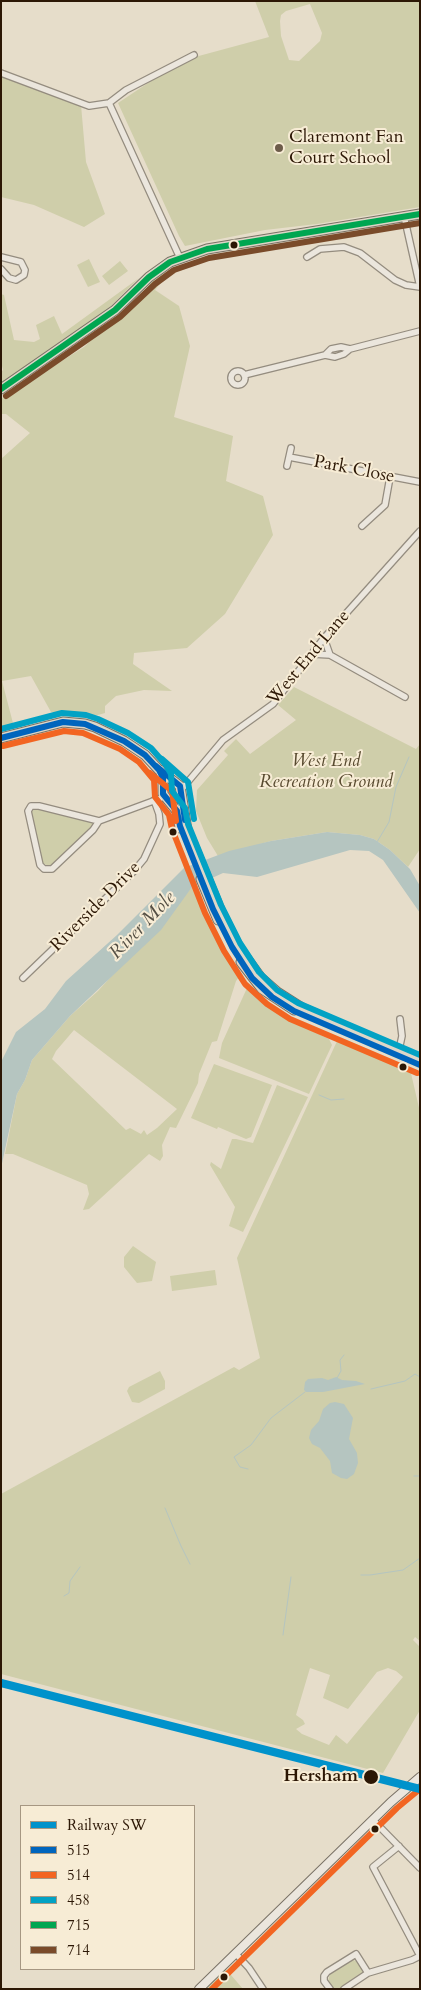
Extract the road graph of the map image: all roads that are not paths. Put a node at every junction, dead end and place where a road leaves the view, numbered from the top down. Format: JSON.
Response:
{"nodes":[{"id":1,"x":194,"y":56,"type":"dead end"},
{"id":2,"x":1,"y":74,"type":"edge"},
{"id":3,"x":109,"y":103,"type":"junction"},
{"id":4,"x":420,"y":214,"type":"edge"},
{"id":5,"x":404,"y":216,"type":"junction"},
{"id":6,"x":1,"y":257,"type":"edge"},
{"id":7,"x":307,"y":257,"type":"dead end"},
{"id":8,"x":180,"y":258,"type":"junction"},
{"id":9,"x":1,"y":269,"type":"edge"},
{"id":10,"x":420,"y":287,"type":"edge"},
{"id":11,"x":420,"y":331,"type":"edge"},
{"id":12,"x":244,"y":375,"type":"dead end"},
{"id":13,"x":1,"y":389,"type":"edge"},
{"id":14,"x":291,"y":448,"type":"dead end"},
{"id":15,"x":289,"y":457,"type":"junction"},
{"id":16,"x":287,"y":466,"type":"dead end"},
{"id":17,"x":390,"y":477,"type":"junction"},
{"id":18,"x":420,"y":482,"type":"edge"},
{"id":19,"x":362,"y":526,"type":"dead end"},
{"id":20,"x":420,"y":531,"type":"edge"},
{"id":21,"x":324,"y":638,"type":"junction"},
{"id":22,"x":312,"y":654,"type":"junction"},
{"id":23,"x":330,"y":655,"type":"junction"},
{"id":24,"x":405,"y":697,"type":"dead end"},
{"id":25,"x":1,"y":738,"type":"edge"},
{"id":26,"x":159,"y":770,"type":"junction"},
{"id":27,"x":164,"y":786,"type":"junction"},
{"id":28,"x":179,"y":787,"type":"junction"},
{"id":29,"x":167,"y":799,"type":"junction"},
{"id":30,"x":154,"y":800,"type":"junction"},
{"id":31,"x":99,"y":821,"type":"junction"},
{"id":32,"x":198,"y":862,"type":"junction"},
{"id":33,"x":209,"y":892,"type":"junction"},
{"id":34,"x":23,"y":978,"type":"dead end"},
{"id":35,"x":400,"y":1019,"type":"dead end"},
{"id":36,"x":399,"y":1050,"type":"junction"},
{"id":37,"x":420,"y":1059,"type":"edge"},
{"id":38,"x":420,"y":1065,"type":"edge"},
{"id":39,"x":420,"y":1776,"type":"edge"},
{"id":40,"x":373,"y":1820,"type":"junction"},
{"id":41,"x":398,"y":1846,"type":"junction"},
{"id":42,"x":420,"y":1856,"type":"edge"},
{"id":43,"x":414,"y":1861,"type":"junction"},
{"id":44,"x":420,"y":1868,"type":"edge"},
{"id":45,"x":236,"y":1954,"type":"junction"},
{"id":46,"x":420,"y":1956,"type":"edge"},
{"id":47,"x":368,"y":1973,"type":"junction"},
{"id":48,"x":199,"y":1989,"type":"edge"},
{"id":49,"x":263,"y":1989,"type":"edge"},
{"id":50,"x":330,"y":1989,"type":"edge"},
{"id":51,"x":344,"y":1989,"type":"edge"}],
"edges":[{"from":1,"to":3,"type":"street"},
{"from":2,"to":3,"type":"street"},
{"from":3,"to":8,"type":"street"},
{"from":4,"to":5,"type":"main road"},
{"from":5,"to":8,"type":"main road"},
{"from":5,"to":10,"type":"street"},
{"from":6,"to":9,"type":"street"},
{"from":7,"to":10,"type":"street"},
{"from":8,"to":13,"type":"main road"},
{"from":11,"to":12,"type":"street"},
{"from":14,"to":15,"type":"street","name":"Park Close"},
{"from":15,"to":16,"type":"street","name":"Park Close"},
{"from":15,"to":17,"type":"street","name":"Park Close"},
{"from":17,"to":18,"type":"street","name":"Park Close"},
{"from":17,"to":19,"type":"street"},
{"from":20,"to":21,"type":"street","name":"West End Lane"},
{"from":21,"to":22,"type":"street","name":"West End Lane"},
{"from":21,"to":23,"type":"street"},
{"from":22,"to":23,"type":"street"},
{"from":22,"to":28,"type":"street","name":"West End Lane"},
{"from":23,"to":24,"type":"street"},
{"from":25,"to":26,"type":"main road"},
{"from":26,"to":27,"type":"main road"},
{"from":26,"to":28,"type":"main road"},
{"from":27,"to":28,"type":"main road"},
{"from":27,"to":29,"type":"main road"},
{"from":28,"to":29,"type":"main road"},
{"from":28,"to":32,"type":"main road"},
{"from":29,"to":30,"type":"street"},
{"from":29,"to":32,"type":"main road"},
{"from":30,"to":31,"type":"street"},
{"from":30,"to":34,"type":"street","name":"Riverside Drive"},
{"from":31,"to":31,"type":"street"},
{"from":32,"to":33,"type":"main road"},
{"from":33,"to":36,"type":"main road"},
{"from":33,"to":38,"type":"main road"},
{"from":35,"to":36,"type":"street"},
{"from":36,"to":37,"type":"main road"},
{"from":39,"to":40,"type":"street"},
{"from":40,"to":41,"type":"street"},
{"from":40,"to":45,"type":"street"},
{"from":41,"to":43,"type":"street"},
{"from":41,"to":46,"type":"street"},
{"from":42,"to":43,"type":"street"},
{"from":43,"to":44,"type":"street"},
{"from":45,"to":48,"type":"street"},
{"from":45,"to":49,"type":"street"},
{"from":46,"to":47,"type":"street"},
{"from":47,"to":50,"type":"street"},
{"from":47,"to":51,"type":"street"}]}
